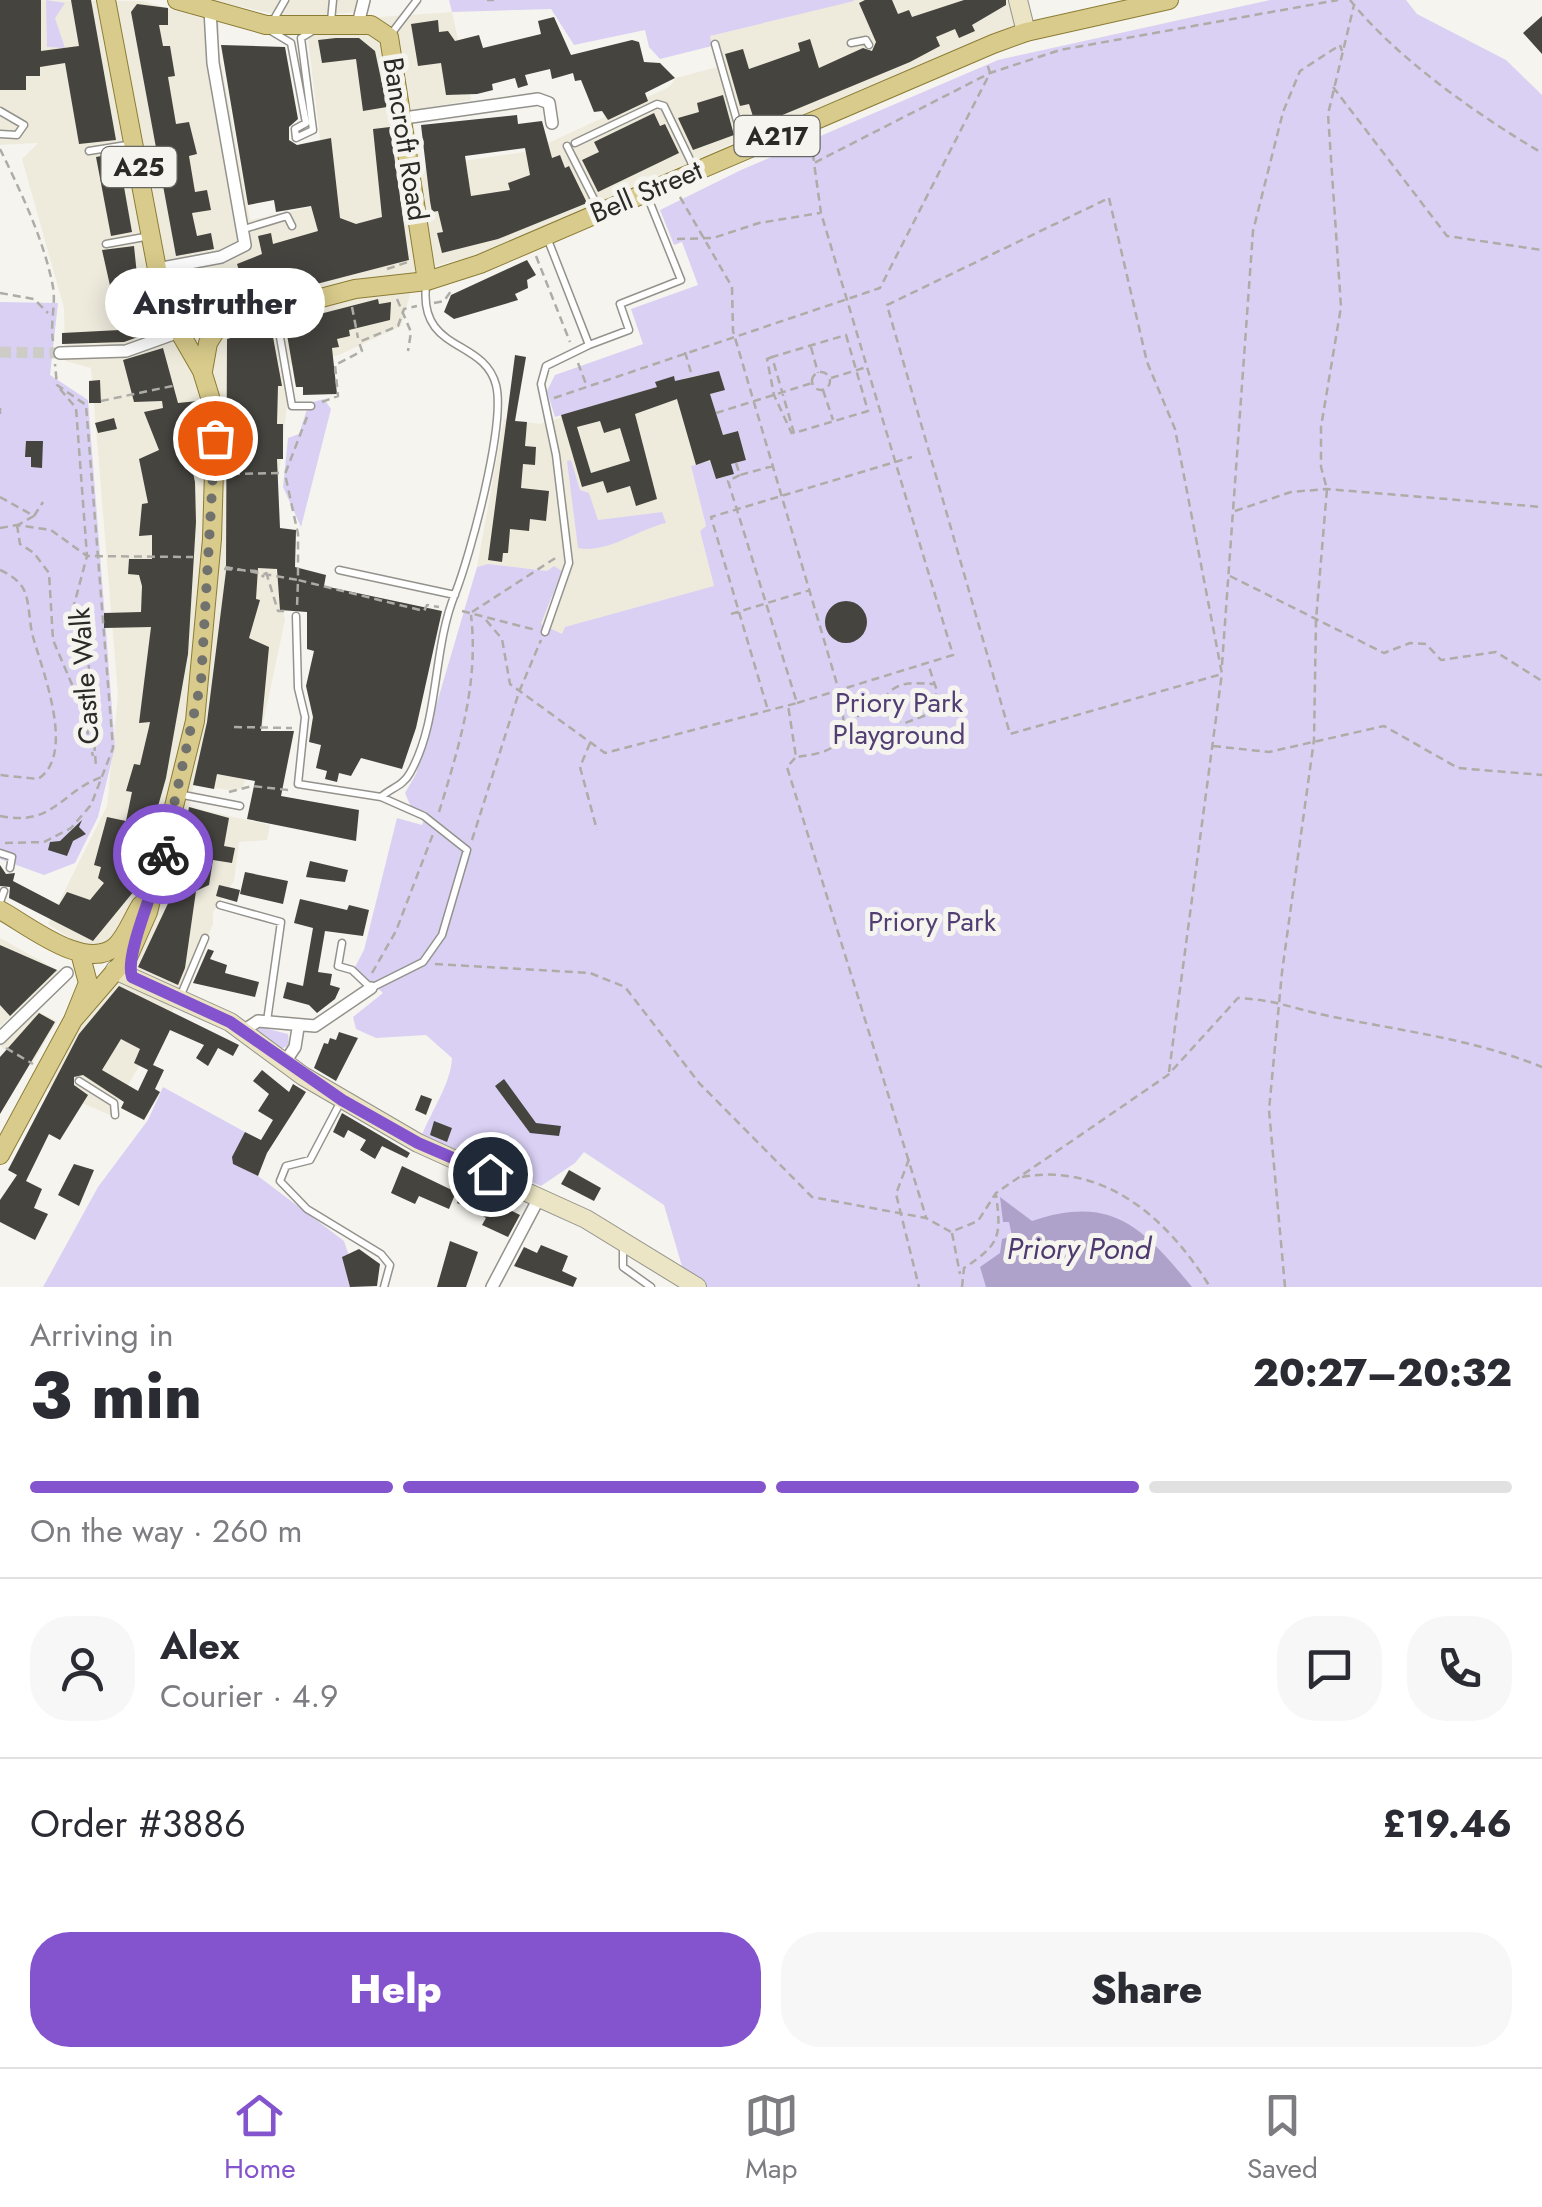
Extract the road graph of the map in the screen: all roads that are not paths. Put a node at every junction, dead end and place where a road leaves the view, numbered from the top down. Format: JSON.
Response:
{"nodes":[{"id":1,"x":106,"y":0,"type":"edge"},
{"id":2,"x":176,"y":0,"type":"edge"},
{"id":3,"x":285,"y":0,"type":"edge"},
{"id":4,"x":333,"y":0,"type":"edge"},
{"id":5,"x":364,"y":0,"type":"edge"},
{"id":6,"x":417,"y":0,"type":"edge"},
{"id":7,"x":1018,"y":0,"type":"edge"},
{"id":8,"x":1169,"y":0,"type":"edge"},
{"id":9,"x":210,"y":10,"type":"junction"},
{"id":10,"x":358,"y":24,"type":"junction"},
{"id":11,"x":266,"y":25,"type":"junction"},
{"id":12,"x":323,"y":28,"type":"junction"},
{"id":13,"x":1026,"y":32,"type":"junction"},
{"id":14,"x":389,"y":37,"type":"junction"},
{"id":15,"x":851,"y":42,"type":"dead end"},
{"id":16,"x":715,"y":44,"type":"dead end"},
{"id":17,"x":869,"y":45,"type":"dead end"},
{"id":18,"x":0,"y":111,"type":"edge"},
{"id":19,"x":404,"y":118,"type":"junction"},
{"id":20,"x":552,"y":123,"type":"dead end"},
{"id":21,"x":0,"y":134,"type":"edge"},
{"id":22,"x":134,"y":143,"type":"junction"},
{"id":23,"x":746,"y":150,"type":"junction"},
{"id":24,"x":90,"y":151,"type":"dead end"},
{"id":25,"x":695,"y":169,"type":"junction"},
{"id":26,"x":646,"y":192,"type":"junction"},
{"id":27,"x":600,"y":211,"type":"junction"},
{"id":28,"x":292,"y":226,"type":"dead end"},
{"id":29,"x":244,"y":229,"type":"junction"},
{"id":30,"x":151,"y":236,"type":"junction"},
{"id":31,"x":538,"y":238,"type":"junction"},
{"id":32,"x":106,"y":244,"type":"dead end"},
{"id":33,"x":424,"y":253,"type":"junction"},
{"id":34,"x":157,"y":269,"type":"junction"},
{"id":35,"x":452,"y":274,"type":"junction"},
{"id":36,"x":427,"y":281,"type":"junction"},
{"id":37,"x":276,"y":310,"type":"junction"},
{"id":38,"x":179,"y":332,"type":"junction"},
{"id":39,"x":588,"y":345,"type":"junction"},
{"id":40,"x":60,"y":354,"type":"tunnel mouth"},
{"id":41,"x":202,"y":371,"type":"junction"},
{"id":42,"x":311,"y":406,"type":"road end"},
{"id":43,"x":339,"y":570,"type":"dead end"},
{"id":44,"x":455,"y":594,"type":"junction"},
{"id":45,"x":296,"y":616,"type":"road end"},
{"id":46,"x":545,"y":632,"type":"road end"},
{"id":47,"x":178,"y":794,"type":"junction"},
{"id":48,"x":381,"y":797,"type":"junction"},
{"id":49,"x":240,"y":806,"type":"dead end"},
{"id":50,"x":0,"y":853,"type":"edge"},
{"id":51,"x":10,"y":868,"type":"dead end"},
{"id":52,"x":4,"y":891,"type":"dead end"},
{"id":53,"x":152,"y":894,"type":"junction"},
{"id":54,"x":0,"y":902,"type":"edge"},
{"id":55,"x":220,"y":905,"type":"dead end"},
{"id":56,"x":0,"y":910,"type":"edge"},
{"id":57,"x":205,"y":938,"type":"dead end"},
{"id":58,"x":342,"y":943,"type":"dead end"},
{"id":59,"x":80,"y":953,"type":"junction"},
{"id":60,"x":67,"y":973,"type":"dead end"},
{"id":61,"x":124,"y":974,"type":"junction"},
{"id":62,"x":368,"y":985,"type":"junction"},
{"id":63,"x":180,"y":998,"type":"junction"},
{"id":64,"x":73,"y":1020,"type":"junction"},
{"id":65,"x":267,"y":1022,"type":"junction"},
{"id":66,"x":298,"y":1028,"type":"junction"},
{"id":67,"x":243,"y":1031,"type":"junction"},
{"id":68,"x":0,"y":1041,"type":"edge"},
{"id":69,"x":284,"y":1062,"type":"junction"},
{"id":70,"x":79,"y":1081,"type":"dead end"},
{"id":71,"x":342,"y":1100,"type":"junction"},
{"id":72,"x":115,"y":1115,"type":"dead end"},
{"id":73,"x":0,"y":1155,"type":"edge"},
{"id":74,"x":540,"y":1196,"type":"junction"},
{"id":75,"x":624,"y":1240,"type":"junction"},
{"id":76,"x":384,"y":1287,"type":"edge"},
{"id":77,"x":492,"y":1287,"type":"edge"},
{"id":78,"x":652,"y":1287,"type":"edge"},
{"id":79,"x":696,"y":1287,"type":"edge"}],
"edges":[{"from":1,"to":22,"type":"main road","number":"A25"},
{"from":2,"to":9,"type":"main road","name":"Bancroft Road"},
{"from":3,"to":11,"type":"lane"},
{"from":4,"to":12,"type":"lane"},
{"from":5,"to":10,"type":"street"},
{"from":6,"to":14,"type":"lane"},
{"from":7,"to":13,"type":"street"},
{"from":8,"to":13,"type":"main road","name":"Bell Street","number":"A217"},
{"from":9,"to":11,"type":"main road","name":"Bancroft Road"},
{"from":9,"to":29,"type":"street"},
{"from":10,"to":12,"type":"main road","name":"Bancroft Road"},
{"from":10,"to":14,"type":"main road","name":"Bancroft Road"},
{"from":11,"to":12,"type":"main road","name":"Bancroft Road"},
{"from":11,"to":12,"type":"lane"},
{"from":13,"to":23,"type":"main road","name":"Bell Street","number":"A217"},
{"from":14,"to":19,"type":"main road","name":"Bancroft Road"},
{"from":15,"to":17,"type":"lane"},
{"from":16,"to":23,"type":"lane"},
{"from":18,"to":21,"type":"lane"},
{"from":19,"to":20,"type":"street"},
{"from":19,"to":33,"type":"main road","name":"Bancroft Road"},
{"from":22,"to":24,"type":"lane"},
{"from":22,"to":30,"type":"main road","number":"A25"},
{"from":23,"to":25,"type":"main road","name":"Bell Street","number":"A217"},
{"from":25,"to":26,"type":"main road","name":"Bell Street","number":"A217"},
{"from":25,"to":27,"type":"lane"},
{"from":26,"to":27,"type":"main road","name":"Bell Street","number":"A217"},
{"from":26,"to":39,"type":"lane"},
{"from":27,"to":31,"type":"main road","name":"Bell Street","number":"A217"},
{"from":28,"to":29,"type":"lane"},
{"from":29,"to":34,"type":"street"},
{"from":30,"to":32,"type":"lane"},
{"from":30,"to":34,"type":"main road","number":"A25"},
{"from":31,"to":35,"type":"main road","name":"Bell Street","number":"A217"},
{"from":31,"to":39,"type":"lane"},
{"from":33,"to":35,"type":"main road"},
{"from":33,"to":36,"type":"main road","name":"Bancroft Road"},
{"from":34,"to":38,"type":"main road","number":"A25"},
{"from":35,"to":36,"type":"main road","name":"Bell Street","number":"A217"},
{"from":36,"to":37,"type":"main road","name":"Bell Street","number":"A217"},
{"from":36,"to":44,"type":"lane"},
{"from":37,"to":41,"type":"main road","name":"Bell Street","number":"A217"},
{"from":37,"to":42,"type":"lane"},
{"from":38,"to":40,"type":"street"},
{"from":38,"to":41,"type":"main road"},
{"from":39,"to":46,"type":"lane"},
{"from":41,"to":47,"type":"main road"},
{"from":43,"to":44,"type":"lane"},
{"from":44,"to":48,"type":"lane"},
{"from":45,"to":48,"type":"lane"},
{"from":47,"to":49,"type":"lane"},
{"from":47,"to":53,"type":"main road"},
{"from":48,"to":62,"type":"lane"},
{"from":50,"to":51,"type":"lane"},
{"from":52,"to":54,"type":"lane"},
{"from":53,"to":59,"type":"main road"},
{"from":53,"to":61,"type":"main road"},
{"from":55,"to":65,"type":"lane"},
{"from":56,"to":59,"type":"main road"},
{"from":57,"to":63,"type":"lane"},
{"from":58,"to":62,"type":"lane"},
{"from":59,"to":64,"type":"main road"},
{"from":60,"to":68,"type":"street"},
{"from":61,"to":63,"type":"street"},
{"from":61,"to":64,"type":"main road"},
{"from":62,"to":66,"type":"street"},
{"from":63,"to":67,"type":"street"},
{"from":64,"to":73,"type":"main road"},
{"from":65,"to":66,"type":"street"},
{"from":65,"to":67,"type":"street"},
{"from":66,"to":69,"type":"street"},
{"from":67,"to":69,"type":"street"},
{"from":69,"to":71,"type":"street"},
{"from":70,"to":72,"type":"lane"},
{"from":71,"to":74,"type":"street"},
{"from":71,"to":76,"type":"lane"},
{"from":74,"to":75,"type":"street"},
{"from":74,"to":77,"type":"street"},
{"from":75,"to":78,"type":"lane"},
{"from":75,"to":79,"type":"street"}]}
